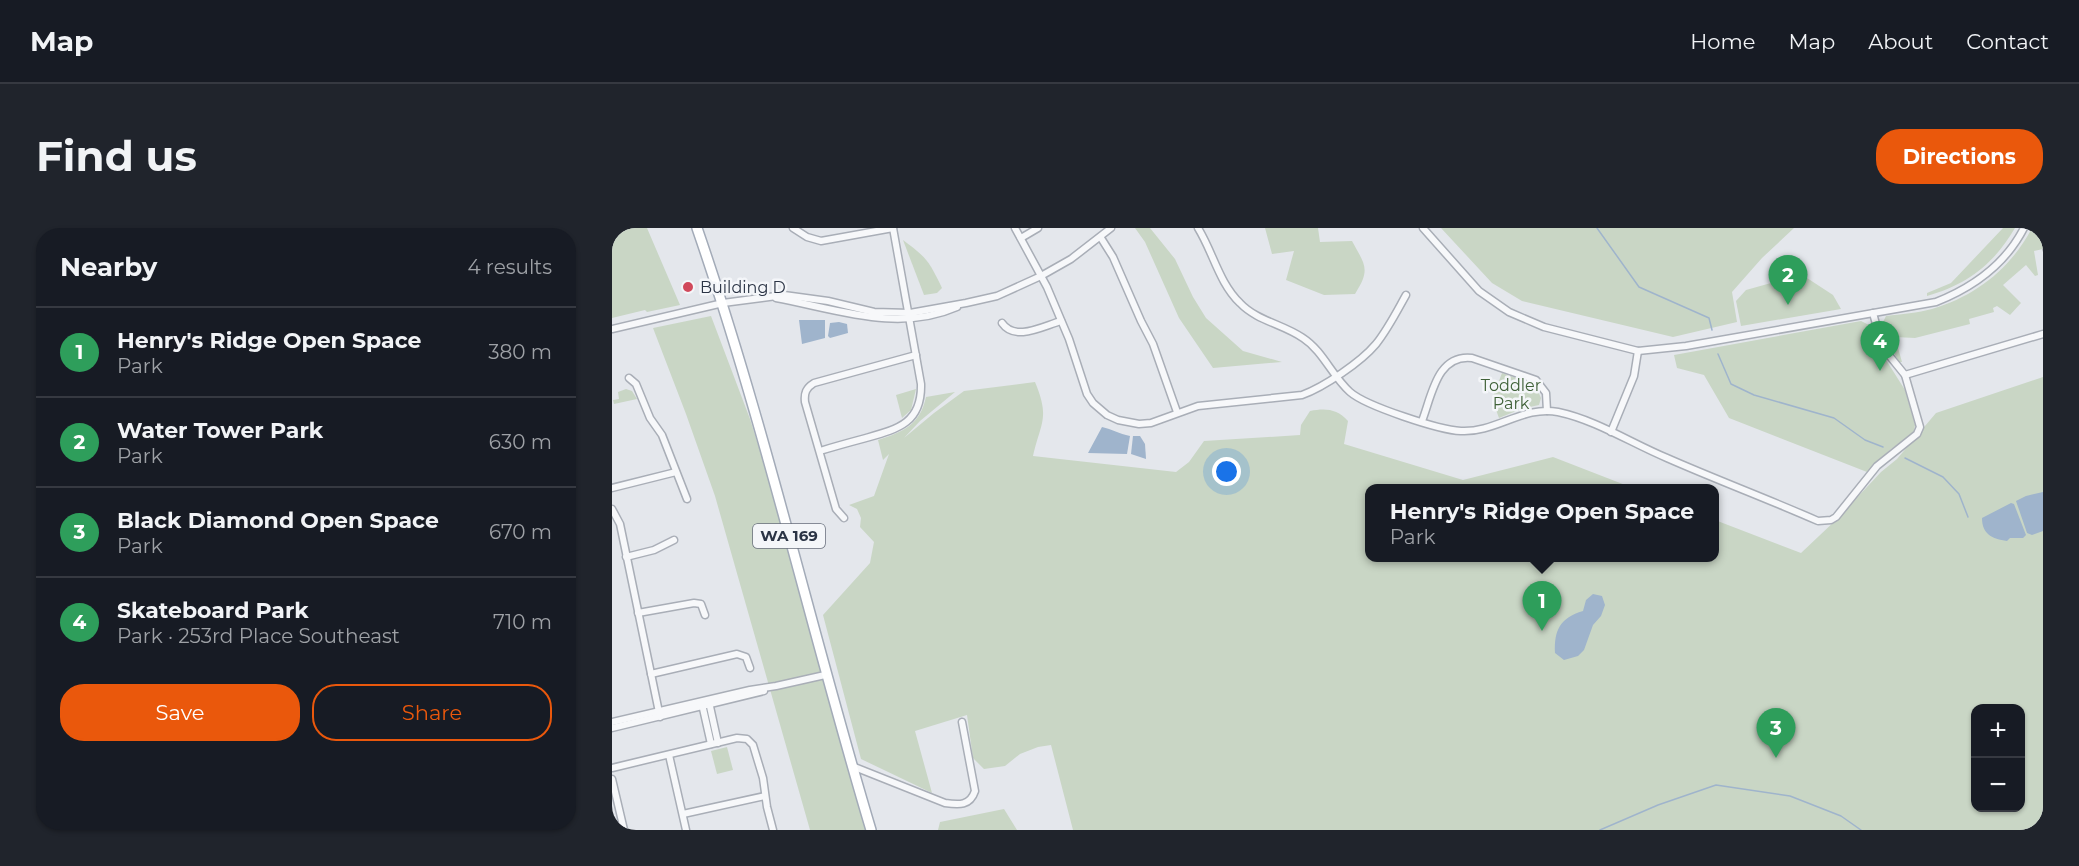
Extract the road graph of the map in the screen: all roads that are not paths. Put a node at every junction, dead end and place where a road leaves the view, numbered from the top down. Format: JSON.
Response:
{"nodes":[{"id":1,"x":697,"y":228,"type":"edge"},
{"id":2,"x":793,"y":228,"type":"edge"},
{"id":3,"x":893,"y":228,"type":"edge"},
{"id":4,"x":1015,"y":228,"type":"edge"},
{"id":5,"x":1038,"y":228,"type":"edge"},
{"id":6,"x":1111,"y":228,"type":"edge"},
{"id":7,"x":1198,"y":228,"type":"edge"},
{"id":8,"x":1423,"y":228,"type":"edge"},
{"id":9,"x":2024,"y":228,"type":"edge"},
{"id":10,"x":1021,"y":238,"type":"junction"},
{"id":11,"x":1101,"y":238,"type":"junction"},
{"id":12,"x":1041,"y":276,"type":"junction"},
{"id":13,"x":1406,"y":295,"type":"dead end"},
{"id":14,"x":723,"y":303,"type":"junction"},
{"id":15,"x":1873,"y":312,"type":"junction"},
{"id":16,"x":910,"y":316,"type":"junction"},
{"id":17,"x":1061,"y":321,"type":"junction"},
{"id":18,"x":1002,"y":323,"type":"dead end"},
{"id":19,"x":612,"y":329,"type":"edge"},
{"id":20,"x":2043,"y":334,"type":"edge"},
{"id":21,"x":1638,"y":351,"type":"junction"},
{"id":22,"x":916,"y":355,"type":"junction"},
{"id":23,"x":1905,"y":375,"type":"junction"},
{"id":24,"x":1336,"y":376,"type":"junction"},
{"id":25,"x":629,"y":378,"type":"dead end"},
{"id":26,"x":1547,"y":411,"type":"junction"},
{"id":27,"x":1177,"y":412,"type":"junction"},
{"id":28,"x":1422,"y":421,"type":"junction"},
{"id":29,"x":1611,"y":432,"type":"junction"},
{"id":30,"x":820,"y":451,"type":"junction"},
{"id":31,"x":676,"y":472,"type":"junction"},
{"id":32,"x":612,"y":488,"type":"edge"},
{"id":33,"x":687,"y":499,"type":"dead end"},
{"id":34,"x":612,"y":509,"type":"edge"},
{"id":35,"x":844,"y":518,"type":"dead end"},
{"id":36,"x":674,"y":540,"type":"dead end"},
{"id":37,"x":626,"y":557,"type":"junction"},
{"id":38,"x":638,"y":614,"type":"junction"},
{"id":39,"x":705,"y":615,"type":"dead end"},
{"id":40,"x":750,"y":668,"type":"dead end"},
{"id":41,"x":651,"y":674,"type":"junction"},
{"id":42,"x":825,"y":675,"type":"junction"},
{"id":43,"x":705,"y":703,"type":"junction"},
{"id":44,"x":660,"y":714,"type":"junction"},
{"id":45,"x":612,"y":722,"type":"edge"},
{"id":46,"x":962,"y":722,"type":"dead end"},
{"id":47,"x":612,"y":728,"type":"edge"},
{"id":48,"x":714,"y":744,"type":"junction"},
{"id":49,"x":669,"y":755,"type":"junction"},
{"id":50,"x":852,"y":766,"type":"junction"},
{"id":51,"x":612,"y":768,"type":"edge"},
{"id":52,"x":612,"y":779,"type":"edge"},
{"id":53,"x":765,"y":796,"type":"junction"},
{"id":54,"x":683,"y":814,"type":"junction"},
{"id":55,"x":624,"y":830,"type":"edge"},
{"id":56,"x":686,"y":830,"type":"edge"},
{"id":57,"x":773,"y":830,"type":"edge"},
{"id":58,"x":871,"y":830,"type":"edge"}],
"edges":[{"from":1,"to":14,"type":"main road","number":"WA 169"},
{"from":2,"to":3,"type":"street"},
{"from":3,"to":16,"type":"street"},
{"from":4,"to":10,"type":"street"},
{"from":5,"to":10,"type":"street"},
{"from":6,"to":11,"type":"street"},
{"from":7,"to":24,"type":"street"},
{"from":8,"to":21,"type":"street"},
{"from":9,"to":15,"type":"street"},
{"from":10,"to":12,"type":"street"},
{"from":11,"to":12,"type":"street"},
{"from":11,"to":27,"type":"street"},
{"from":12,"to":16,"type":"street"},
{"from":12,"to":17,"type":"street"},
{"from":13,"to":24,"type":"street"},
{"from":14,"to":16,"type":"street"},
{"from":14,"to":19,"type":"street"},
{"from":14,"to":42,"type":"main road","number":"WA 169"},
{"from":15,"to":21,"type":"street"},
{"from":15,"to":23,"type":"street"},
{"from":16,"to":22,"type":"street"},
{"from":17,"to":18,"type":"street"},
{"from":17,"to":27,"type":"street"},
{"from":20,"to":23,"type":"street"},
{"from":21,"to":29,"type":"street"},
{"from":22,"to":30,"type":"street"},
{"from":22,"to":30,"type":"street"},
{"from":23,"to":29,"type":"street"},
{"from":24,"to":27,"type":"street"},
{"from":24,"to":28,"type":"street"},
{"from":25,"to":31,"type":"street"},
{"from":26,"to":28,"type":"street"},
{"from":26,"to":28,"type":"street"},
{"from":26,"to":29,"type":"street"},
{"from":30,"to":35,"type":"street"},
{"from":31,"to":32,"type":"street"},
{"from":31,"to":33,"type":"street"},
{"from":34,"to":37,"type":"street"},
{"from":36,"to":37,"type":"street"},
{"from":37,"to":38,"type":"street"},
{"from":38,"to":39,"type":"street"},
{"from":38,"to":41,"type":"street"},
{"from":40,"to":41,"type":"street"},
{"from":41,"to":44,"type":"street"},
{"from":42,"to":43,"type":"street"},
{"from":42,"to":50,"type":"main road","number":"WA 169"},
{"from":43,"to":44,"type":"street"},
{"from":43,"to":48,"type":"street"},
{"from":44,"to":45,"type":"street"},
{"from":44,"to":47,"type":"street"},
{"from":46,"to":50,"type":"street"},
{"from":48,"to":49,"type":"street"},
{"from":48,"to":53,"type":"street"},
{"from":49,"to":51,"type":"street"},
{"from":49,"to":54,"type":"street"},
{"from":50,"to":58,"type":"main road","number":"WA 169"},
{"from":52,"to":55,"type":"street"},
{"from":53,"to":54,"type":"street"},
{"from":53,"to":57,"type":"street"},
{"from":54,"to":56,"type":"street"}]}
